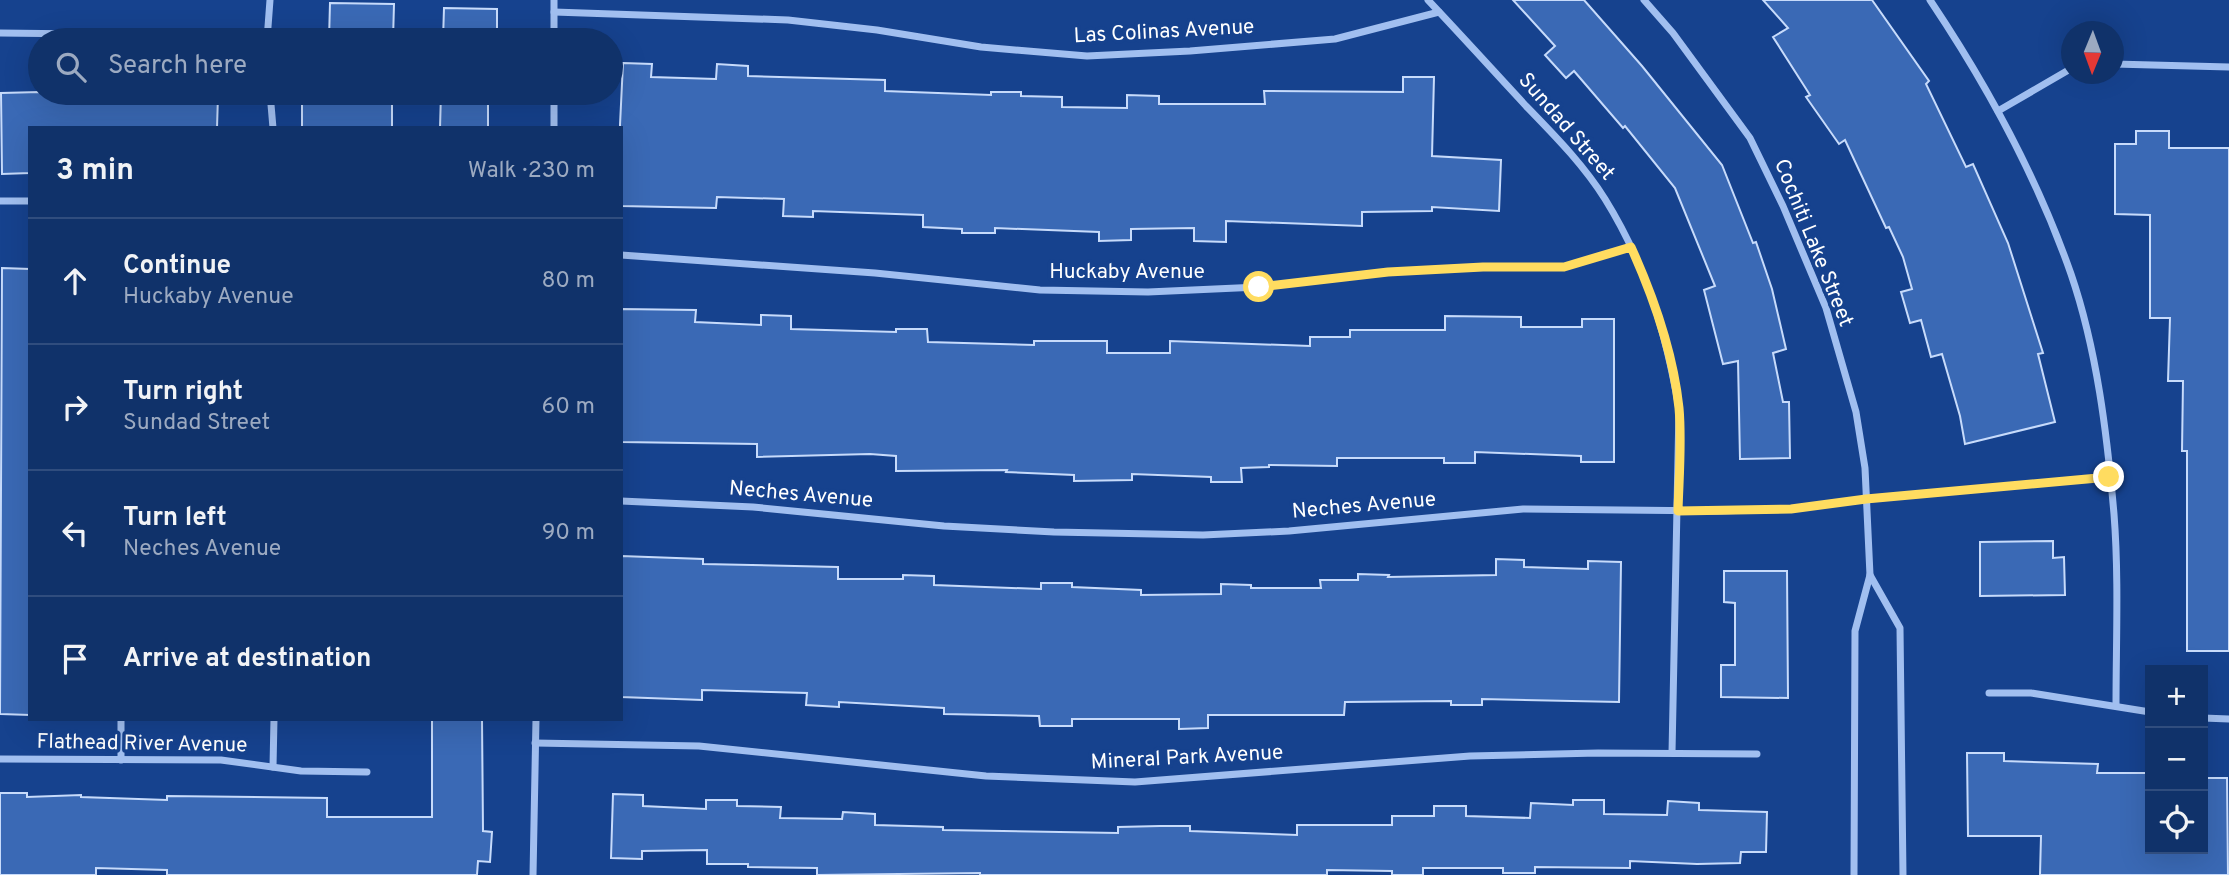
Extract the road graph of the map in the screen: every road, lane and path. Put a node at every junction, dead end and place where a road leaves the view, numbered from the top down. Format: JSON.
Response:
{"nodes":[{"id":1,"x":270,"y":0,"type":"edge"},
{"id":2,"x":554,"y":0,"type":"edge"},
{"id":3,"x":1428,"y":0,"type":"edge"},
{"id":4,"x":1644,"y":0,"type":"edge"},
{"id":5,"x":1930,"y":0,"type":"edge"},
{"id":6,"x":554,"y":12,"type":"junction"},
{"id":7,"x":1439,"y":12,"type":"junction"},
{"id":8,"x":268,"y":28,"type":"edge"},
{"id":9,"x":554,"y":28,"type":"edge"},
{"id":10,"x":0,"y":33,"type":"edge"},
{"id":11,"x":28,"y":34,"type":"edge"},
{"id":12,"x":2124,"y":64,"type":"edge"},
{"id":13,"x":2229,"y":67,"type":"edge"},
{"id":14,"x":2061,"y":74,"type":"edge"},
{"id":15,"x":271,"y":105,"type":"edge"},
{"id":16,"x":554,"y":105,"type":"edge"},
{"id":17,"x":1997,"y":111,"type":"junction"},
{"id":18,"x":273,"y":126,"type":"edge"},
{"id":19,"x":554,"y":126,"type":"edge"},
{"id":20,"x":0,"y":201,"type":"edge"},
{"id":21,"x":28,"y":201,"type":"edge"},
{"id":22,"x":1631,"y":247,"type":"junction"},
{"id":23,"x":623,"y":255,"type":"edge"},
{"id":24,"x":2109,"y":477,"type":"junction"},
{"id":25,"x":1866,"y":499,"type":"junction"},
{"id":26,"x":623,"y":501,"type":"edge"},
{"id":27,"x":1678,"y":511,"type":"junction"},
{"id":28,"x":1870,"y":575,"type":"junction"},
{"id":29,"x":1989,"y":693,"type":"dead end"},
{"id":30,"x":2116,"y":706,"type":"junction"},
{"id":31,"x":2145,"y":711,"type":"edge"},
{"id":32,"x":2208,"y":718,"type":"edge"},
{"id":33,"x":2229,"y":719,"type":"edge"},
{"id":34,"x":121,"y":721,"type":"edge"},
{"id":35,"x":274,"y":721,"type":"edge"},
{"id":36,"x":536,"y":721,"type":"edge"},
{"id":37,"x":535,"y":743,"type":"junction"},
{"id":38,"x":1672,"y":753,"type":"junction"},
{"id":39,"x":1757,"y":754,"type":"dead end"},
{"id":40,"x":0,"y":759,"type":"edge"},
{"id":41,"x":121,"y":760,"type":"junction"},
{"id":42,"x":274,"y":767,"type":"junction"},
{"id":43,"x":367,"y":772,"type":"dead end"},
{"id":44,"x":533,"y":875,"type":"edge"},
{"id":45,"x":1854,"y":875,"type":"edge"},
{"id":46,"x":1903,"y":875,"type":"edge"}],
"edges":[{"from":1,"to":8,"type":"street"},
{"from":2,"to":6,"type":"street"},
{"from":3,"to":7,"type":"street","name":"Sundad Street"},
{"from":4,"to":25,"type":"street","name":"Cochiti Lake Street"},
{"from":5,"to":17,"type":"street"},
{"from":6,"to":7,"type":"street","name":"Las Colinas Avenue"},
{"from":6,"to":9,"type":"street"},
{"from":7,"to":22,"type":"street","name":"Sundad Street"},
{"from":10,"to":11,"type":"street"},
{"from":12,"to":13,"type":"street"},
{"from":14,"to":17,"type":"street"},
{"from":15,"to":18,"type":"street"},
{"from":16,"to":19,"type":"street"},
{"from":17,"to":24,"type":"street"},
{"from":20,"to":21,"type":"street"},
{"from":22,"to":23,"type":"street","name":"Huckaby Avenue"},
{"from":22,"to":27,"type":"street","name":"Sundad Street"},
{"from":24,"to":25,"type":"street","name":"Neches Avenue"},
{"from":24,"to":30,"type":"street"},
{"from":25,"to":27,"type":"street","name":"Neches Avenue"},
{"from":25,"to":28,"type":"street","name":"Cochiti Lake Street"},
{"from":26,"to":27,"type":"street","name":"Neches Avenue"},
{"from":27,"to":38,"type":"street","name":"Sundad Street"},
{"from":28,"to":45,"type":"street","name":"Cochiti Lake Street"},
{"from":28,"to":46,"type":"street","name":"Cochiti Lake Street"},
{"from":29,"to":30,"type":"street"},
{"from":30,"to":31,"type":"street"},
{"from":32,"to":33,"type":"street"},
{"from":34,"to":41,"type":"street"},
{"from":35,"to":42,"type":"street"},
{"from":36,"to":37,"type":"street"},
{"from":37,"to":38,"type":"street","name":"Mineral Park Avenue"},
{"from":37,"to":44,"type":"street"},
{"from":38,"to":39,"type":"street","name":"Mineral Park Avenue"},
{"from":40,"to":41,"type":"street","name":"Flathead River Avenue"},
{"from":41,"to":42,"type":"street","name":"Flathead River Avenue"},
{"from":42,"to":43,"type":"street","name":"Flathead River Avenue"}]}
